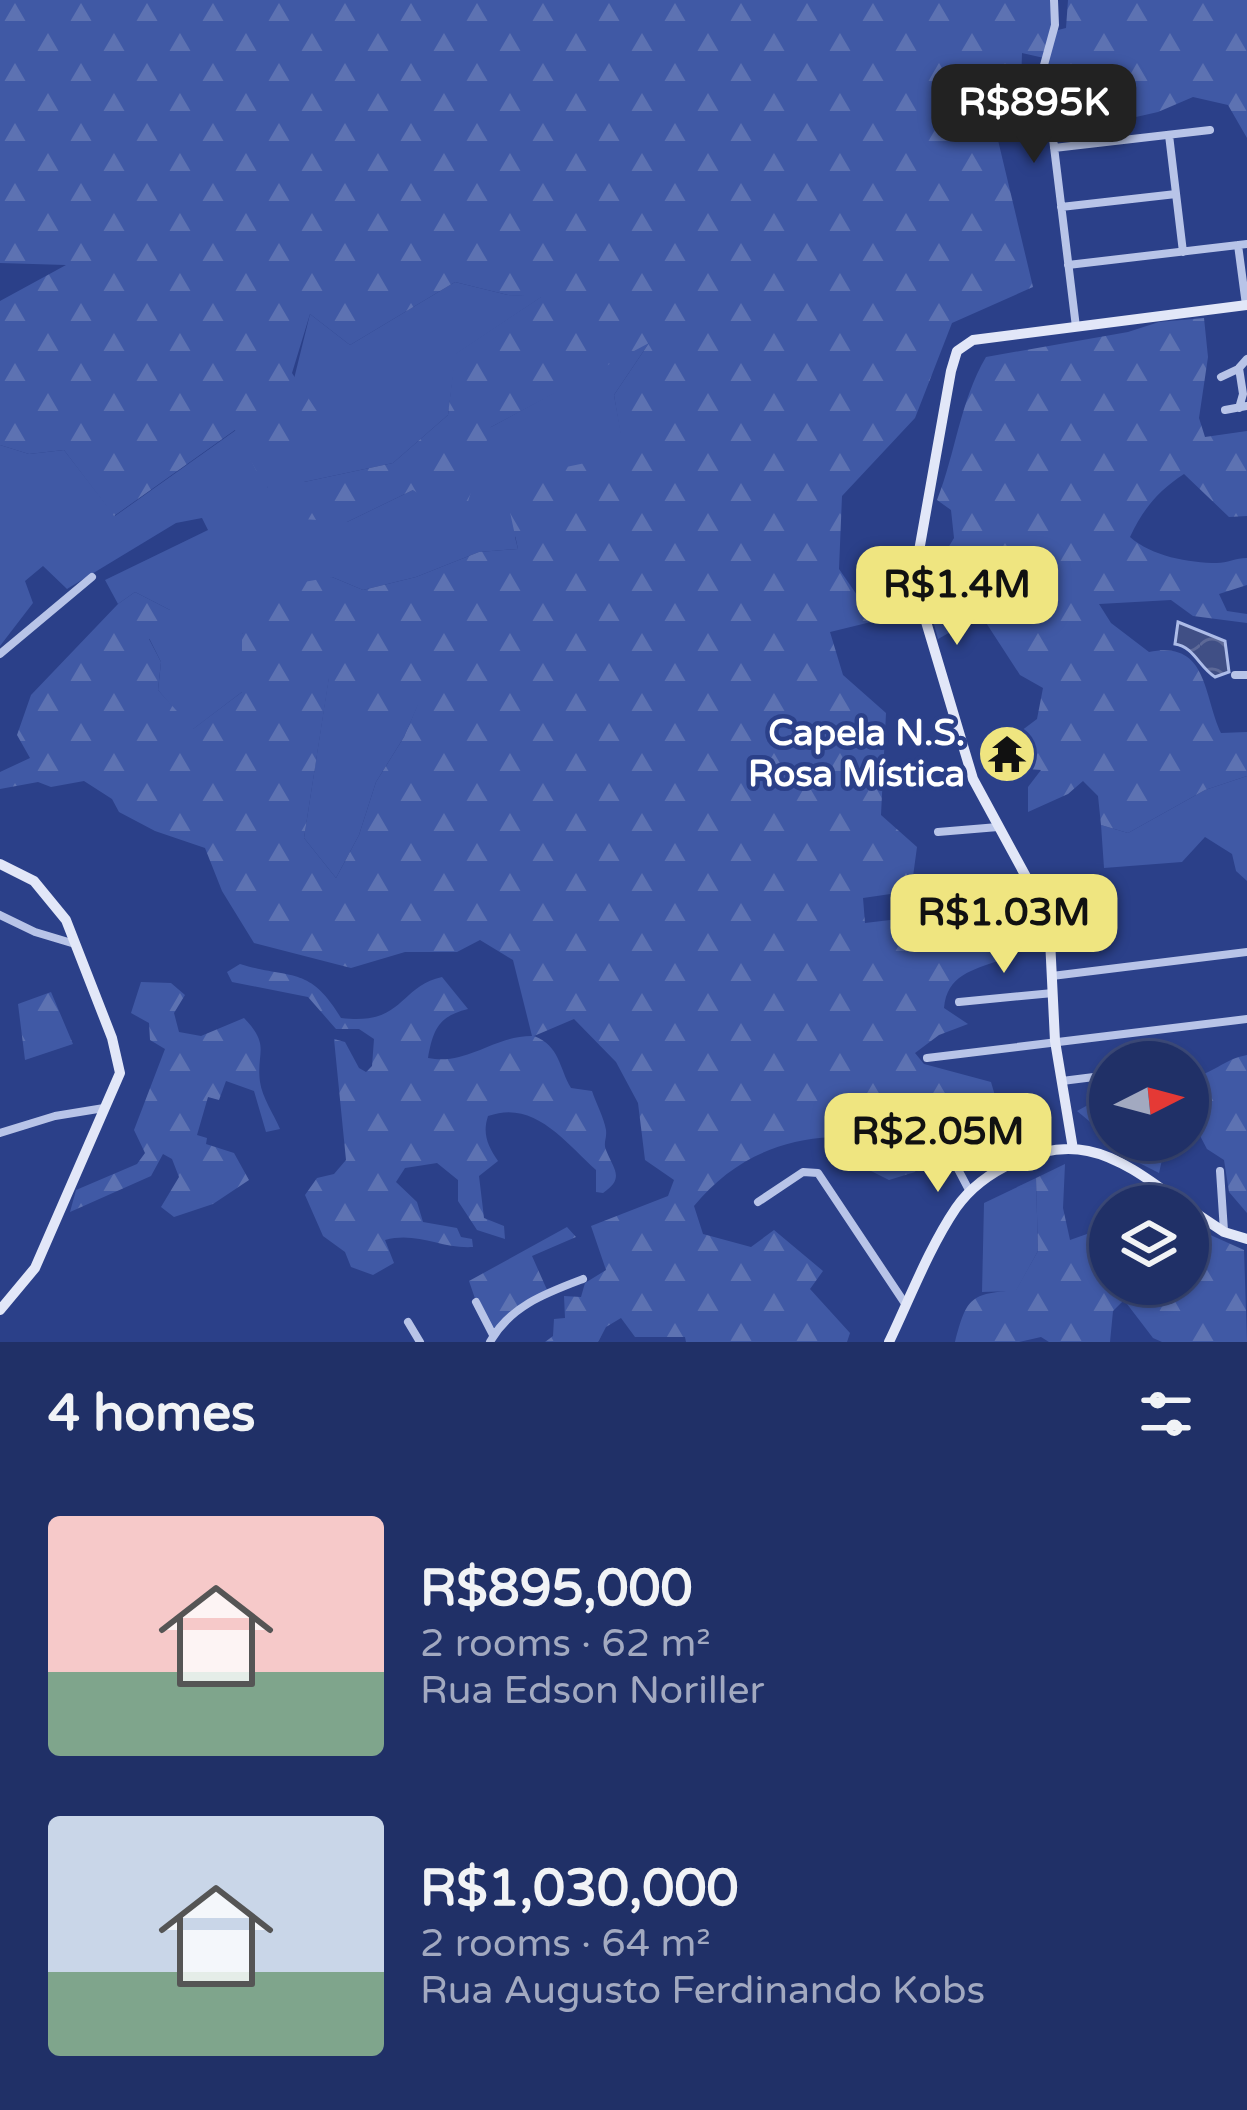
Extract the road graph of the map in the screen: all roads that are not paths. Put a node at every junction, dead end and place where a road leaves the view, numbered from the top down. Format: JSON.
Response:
{"nodes":[{"id":1,"x":1054,"y":0,"type":"edge"},
{"id":2,"x":1210,"y":130,"type":"dead end"},
{"id":3,"x":1169,"y":135,"type":"junction"},
{"id":4,"x":1054,"y":148,"type":"junction"},
{"id":5,"x":1176,"y":194,"type":"junction"},
{"id":6,"x":1061,"y":207,"type":"junction"},
{"id":7,"x":1243,"y":245,"type":"edge"},
{"id":8,"x":1183,"y":252,"type":"junction"},
{"id":9,"x":1069,"y":265,"type":"junction"},
{"id":10,"x":1246,"y":305,"type":"edge"},
{"id":11,"x":1076,"y":327,"type":"junction"},
{"id":12,"x":1247,"y":359,"type":"edge"},
{"id":13,"x":1239,"y":368,"type":"junction"},
{"id":14,"x":1221,"y":377,"type":"dead end"},
{"id":15,"x":1243,"y":407,"type":"edge"},
{"id":16,"x":1225,"y":410,"type":"dead end"},
{"id":17,"x":92,"y":578,"type":"dead end"},
{"id":18,"x":0,"y":654,"type":"edge"},
{"id":19,"x":1235,"y":675,"type":"dead end"},
{"id":20,"x":1247,"y":675,"type":"edge"},
{"id":21,"x":998,"y":827,"type":"junction"},
{"id":22,"x":938,"y":832,"type":"dead end"},
{"id":23,"x":0,"y":864,"type":"edge"},
{"id":24,"x":0,"y":915,"type":"edge"},
{"id":25,"x":76,"y":944,"type":"junction"},
{"id":26,"x":1247,"y":952,"type":"edge"},
{"id":27,"x":1052,"y":976,"type":"junction"},
{"id":28,"x":1053,"y":993,"type":"junction"},
{"id":29,"x":959,"y":1002,"type":"dead end"},
{"id":30,"x":1247,"y":1019,"type":"edge"},
{"id":31,"x":1055,"y":1041,"type":"junction"},
{"id":32,"x":928,"y":1058,"type":"dead end"},
{"id":33,"x":1089,"y":1078,"type":"edge"},
{"id":34,"x":1062,"y":1081,"type":"junction"},
{"id":35,"x":106,"y":1108,"type":"junction"},
{"id":36,"x":0,"y":1133,"type":"edge"},
{"id":37,"x":941,"y":1137,"type":"dead end"},
{"id":38,"x":1073,"y":1149,"type":"junction"},
{"id":39,"x":1220,"y":1171,"type":"dead end"},
{"id":40,"x":1152,"y":1185,"type":"edge"},
{"id":41,"x":970,"y":1192,"type":"junction"},
{"id":42,"x":758,"y":1202,"type":"dead end"},
{"id":43,"x":1209,"y":1222,"type":"edge"},
{"id":44,"x":1224,"y":1232,"type":"junction"},
{"id":45,"x":1247,"y":1239,"type":"edge"},
{"id":46,"x":583,"y":1279,"type":"dead end"},
{"id":47,"x":476,"y":1302,"type":"dead end"},
{"id":48,"x":906,"y":1306,"type":"junction"},
{"id":49,"x":0,"y":1310,"type":"edge"},
{"id":50,"x":408,"y":1322,"type":"dead end"},
{"id":51,"x":492,"y":1339,"type":"edge"},
{"id":52,"x":420,"y":1342,"type":"edge"},
{"id":53,"x":889,"y":1342,"type":"edge"}],
"edges":[{"from":1,"to":4,"type":"street"},
{"from":2,"to":3,"type":"street"},
{"from":3,"to":4,"type":"street"},
{"from":3,"to":5,"type":"street"},
{"from":4,"to":6,"type":"street"},
{"from":5,"to":6,"type":"street"},
{"from":5,"to":8,"type":"street"},
{"from":6,"to":9,"type":"street"},
{"from":7,"to":8,"type":"street"},
{"from":7,"to":10,"type":"street"},
{"from":8,"to":9,"type":"street"},
{"from":9,"to":11,"type":"street"},
{"from":10,"to":11,"type":"street"},
{"from":11,"to":21,"type":"street"},
{"from":12,"to":13,"type":"street"},
{"from":13,"to":14,"type":"street"},
{"from":13,"to":15,"type":"street"},
{"from":15,"to":16,"type":"street"},
{"from":17,"to":18,"type":"street"},
{"from":19,"to":20,"type":"street"},
{"from":21,"to":22,"type":"street"},
{"from":21,"to":27,"type":"street"},
{"from":23,"to":25,"type":"street"},
{"from":24,"to":25,"type":"street"},
{"from":25,"to":35,"type":"street"},
{"from":26,"to":27,"type":"street"},
{"from":27,"to":28,"type":"street"},
{"from":28,"to":29,"type":"street"},
{"from":28,"to":31,"type":"street"},
{"from":30,"to":31,"type":"street"},
{"from":31,"to":32,"type":"street"},
{"from":31,"to":34,"type":"street"},
{"from":33,"to":34,"type":"street"},
{"from":34,"to":38,"type":"street"},
{"from":35,"to":36,"type":"street"},
{"from":35,"to":49,"type":"street"},
{"from":37,"to":41,"type":"street"},
{"from":38,"to":40,"type":"street"},
{"from":38,"to":41,"type":"street"},
{"from":39,"to":44,"type":"street"},
{"from":41,"to":48,"type":"street"},
{"from":42,"to":48,"type":"street"},
{"from":43,"to":44,"type":"street"},
{"from":44,"to":45,"type":"street"},
{"from":46,"to":51,"type":"street"},
{"from":47,"to":51,"type":"street"},
{"from":48,"to":53,"type":"street"},
{"from":50,"to":52,"type":"street"}]}
